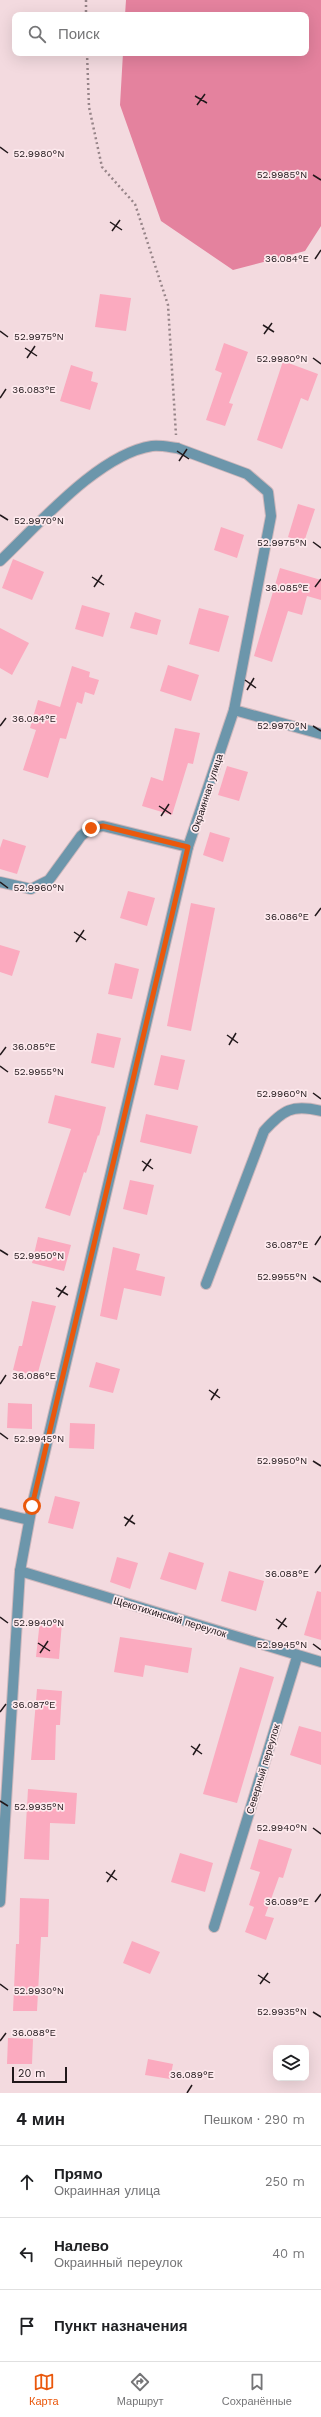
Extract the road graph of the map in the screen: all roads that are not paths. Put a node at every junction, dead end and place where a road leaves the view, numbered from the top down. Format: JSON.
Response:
{"nodes":[{"id":1,"x":0,"y":561,"type":"edge"},
{"id":2,"x":234,"y":710,"type":"junction"},
{"id":3,"x":321,"y":734,"type":"edge"},
{"id":4,"x":188,"y":847,"type":"junction"},
{"id":5,"x":0,"y":882,"type":"edge"},
{"id":6,"x":321,"y":1111,"type":"edge"},
{"id":7,"x":206,"y":1284,"type":"dead end"},
{"id":8,"x":0,"y":1513,"type":"edge"},
{"id":9,"x":29,"y":1520,"type":"junction"},
{"id":10,"x":20,"y":1571,"type":"junction"},
{"id":11,"x":297,"y":1657,"type":"junction"},
{"id":12,"x":321,"y":1662,"type":"edge"},
{"id":13,"x":0,"y":1902,"type":"edge"},
{"id":14,"x":214,"y":1927,"type":"dead end"}],
"edges":[{"from":1,"to":2,"type":"street","name":"Окраинная улица"},
{"from":2,"to":3,"type":"street"},
{"from":2,"to":4,"type":"street","name":"Окраинная улица"},
{"from":4,"to":5,"type":"street"},
{"from":4,"to":9,"type":"street","name":"Окраинная улица"},
{"from":6,"to":7,"type":"street"},
{"from":8,"to":9,"type":"street"},
{"from":9,"to":10,"type":"street","name":"Окраинная улица"},
{"from":10,"to":11,"type":"street","name":"Щекотихинский переулок"},
{"from":10,"to":13,"type":"street","name":"Окраинная улица"},
{"from":11,"to":12,"type":"street","name":"Щекотихинский переулок"},
{"from":11,"to":14,"type":"street","name":"Северный переулок"}]}
